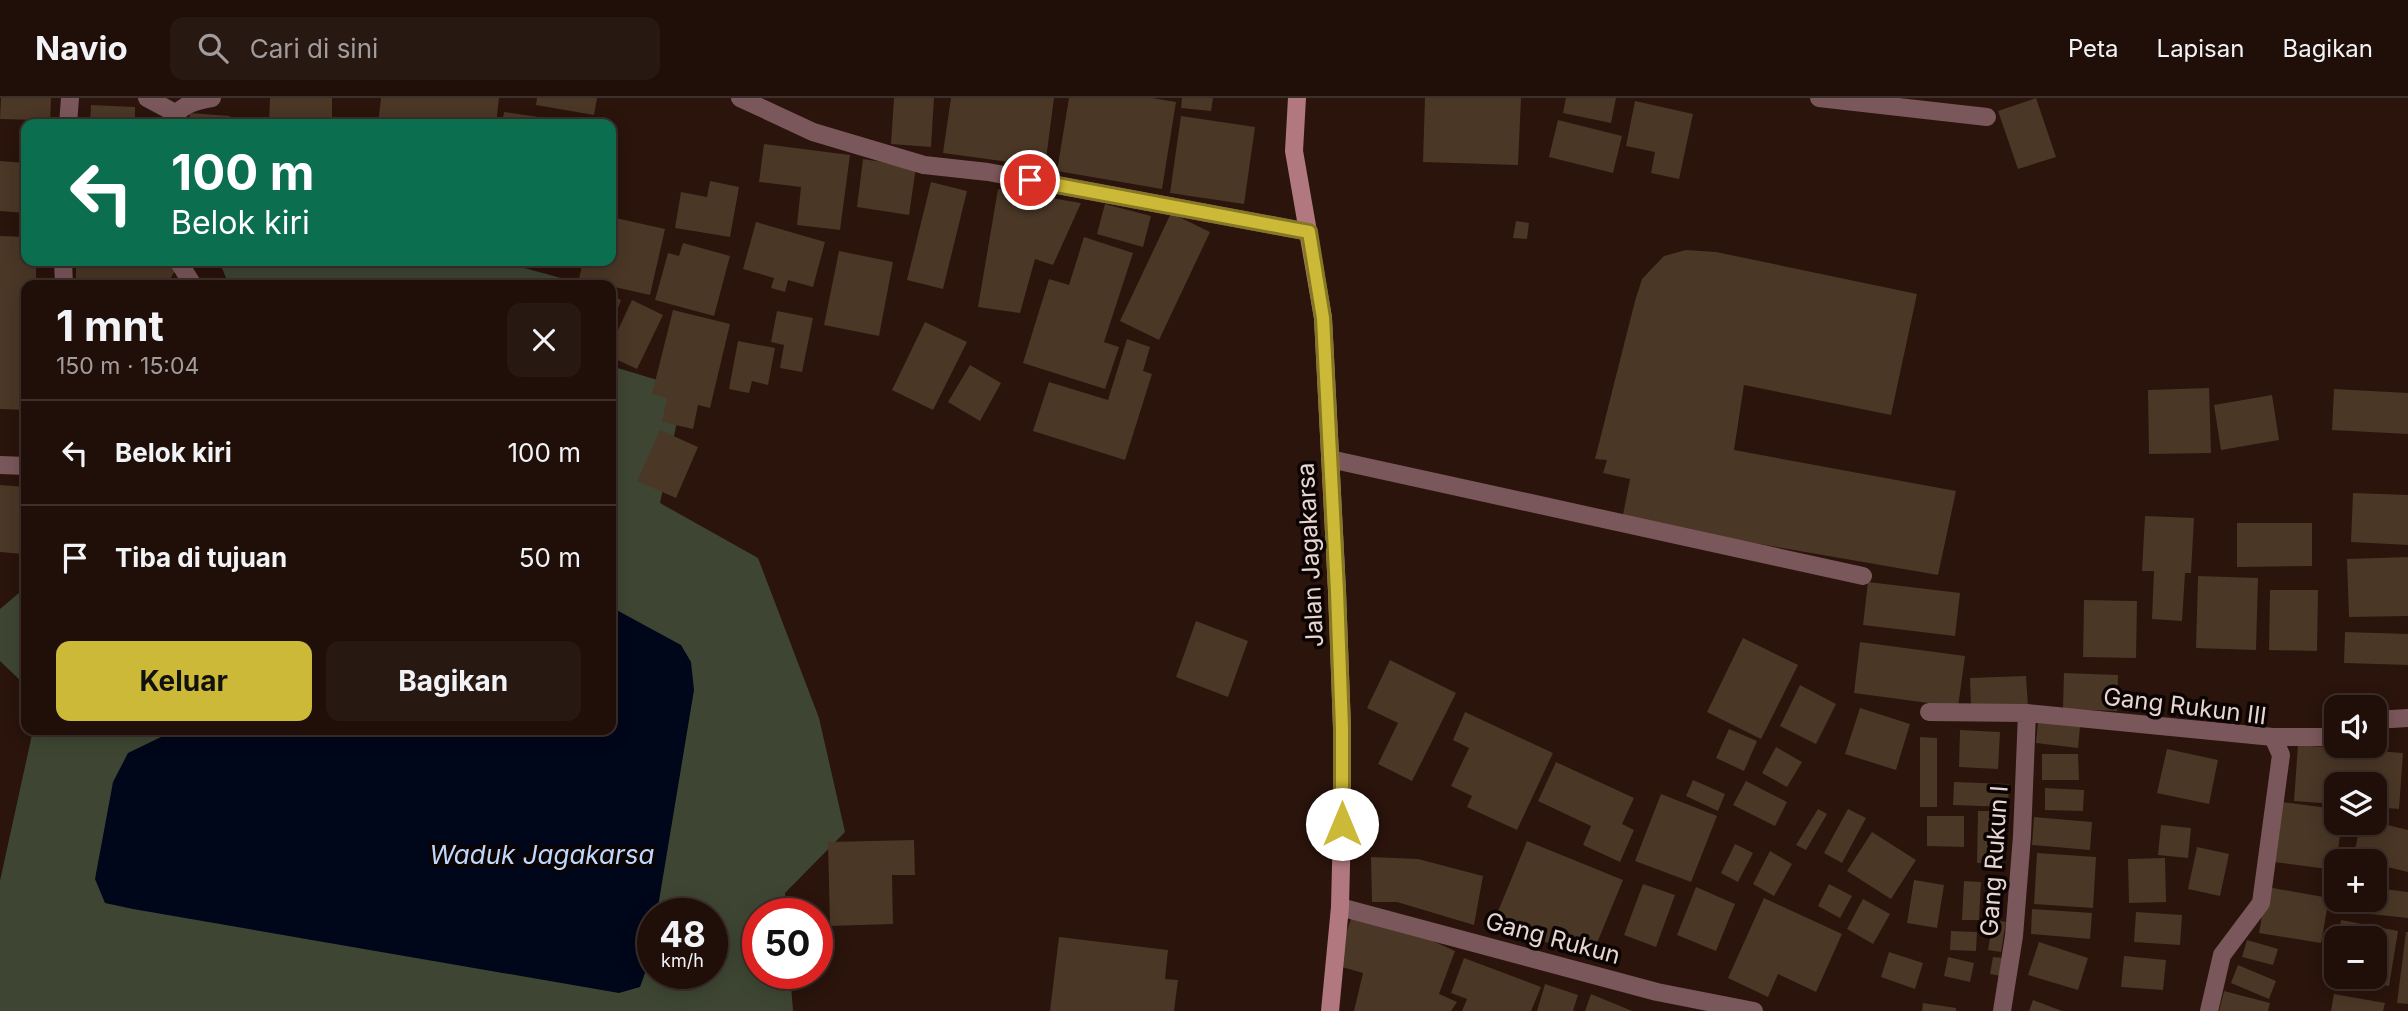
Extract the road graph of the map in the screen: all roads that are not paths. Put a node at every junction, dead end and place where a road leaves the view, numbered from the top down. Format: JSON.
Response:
{"nodes":[{"id":1,"x":70,"y":98,"type":"edge"},
{"id":2,"x":147,"y":98,"type":"edge"},
{"id":3,"x":212,"y":98,"type":"edge"},
{"id":4,"x":740,"y":98,"type":"edge"},
{"id":5,"x":1297,"y":98,"type":"edge"},
{"id":6,"x":1818,"y":98,"type":"edge"},
{"id":7,"x":1987,"y":117,"type":"dead end"},
{"id":8,"x":172,"y":118,"type":"edge"},
{"id":9,"x":68,"y":119,"type":"edge"},
{"id":10,"x":1309,"y":232,"type":"junction"},
{"id":11,"x":1330,"y":459,"type":"junction"},
{"id":12,"x":0,"y":465,"type":"edge"},
{"id":13,"x":21,"y":466,"type":"edge"},
{"id":14,"x":1863,"y":576,"type":"dead end"},
{"id":15,"x":1929,"y":712,"type":"dead end"},
{"id":16,"x":2027,"y":713,"type":"junction"},
{"id":17,"x":2408,"y":718,"type":"edge"},
{"id":18,"x":2387,"y":719,"type":"edge"},
{"id":19,"x":2273,"y":737,"type":"junction"},
{"id":20,"x":2324,"y":737,"type":"edge"},
{"id":21,"x":1340,"y":907,"type":"junction"},
{"id":22,"x":1330,"y":1011,"type":"edge"},
{"id":23,"x":1754,"y":1011,"type":"edge"},
{"id":24,"x":2002,"y":1011,"type":"edge"},
{"id":25,"x":2209,"y":1011,"type":"edge"}],
"edges":[{"from":1,"to":9,"type":"street"},
{"from":2,"to":8,"type":"street"},
{"from":3,"to":8,"type":"street"},
{"from":4,"to":10,"type":"street"},
{"from":5,"to":10,"type":"main road","name":"Jalan Jagakarsa"},
{"from":6,"to":7,"type":"street"},
{"from":10,"to":11,"type":"main road","name":"Jalan Jagakarsa"},
{"from":11,"to":14,"type":"street"},
{"from":11,"to":21,"type":"main road","name":"Jalan Jagakarsa"},
{"from":12,"to":13,"type":"street"},
{"from":15,"to":16,"type":"street","name":"Gang Rukun III"},
{"from":16,"to":19,"type":"street","name":"Gang Rukun III"},
{"from":16,"to":24,"type":"street","name":"Gang Rukun I"},
{"from":17,"to":18,"type":"street"},
{"from":19,"to":20,"type":"street"},
{"from":19,"to":25,"type":"street","name":"Gang Rukun III"},
{"from":21,"to":22,"type":"main road","name":"Jalan Jagakarsa"},
{"from":21,"to":23,"type":"street","name":"Gang Rukun"}]}
